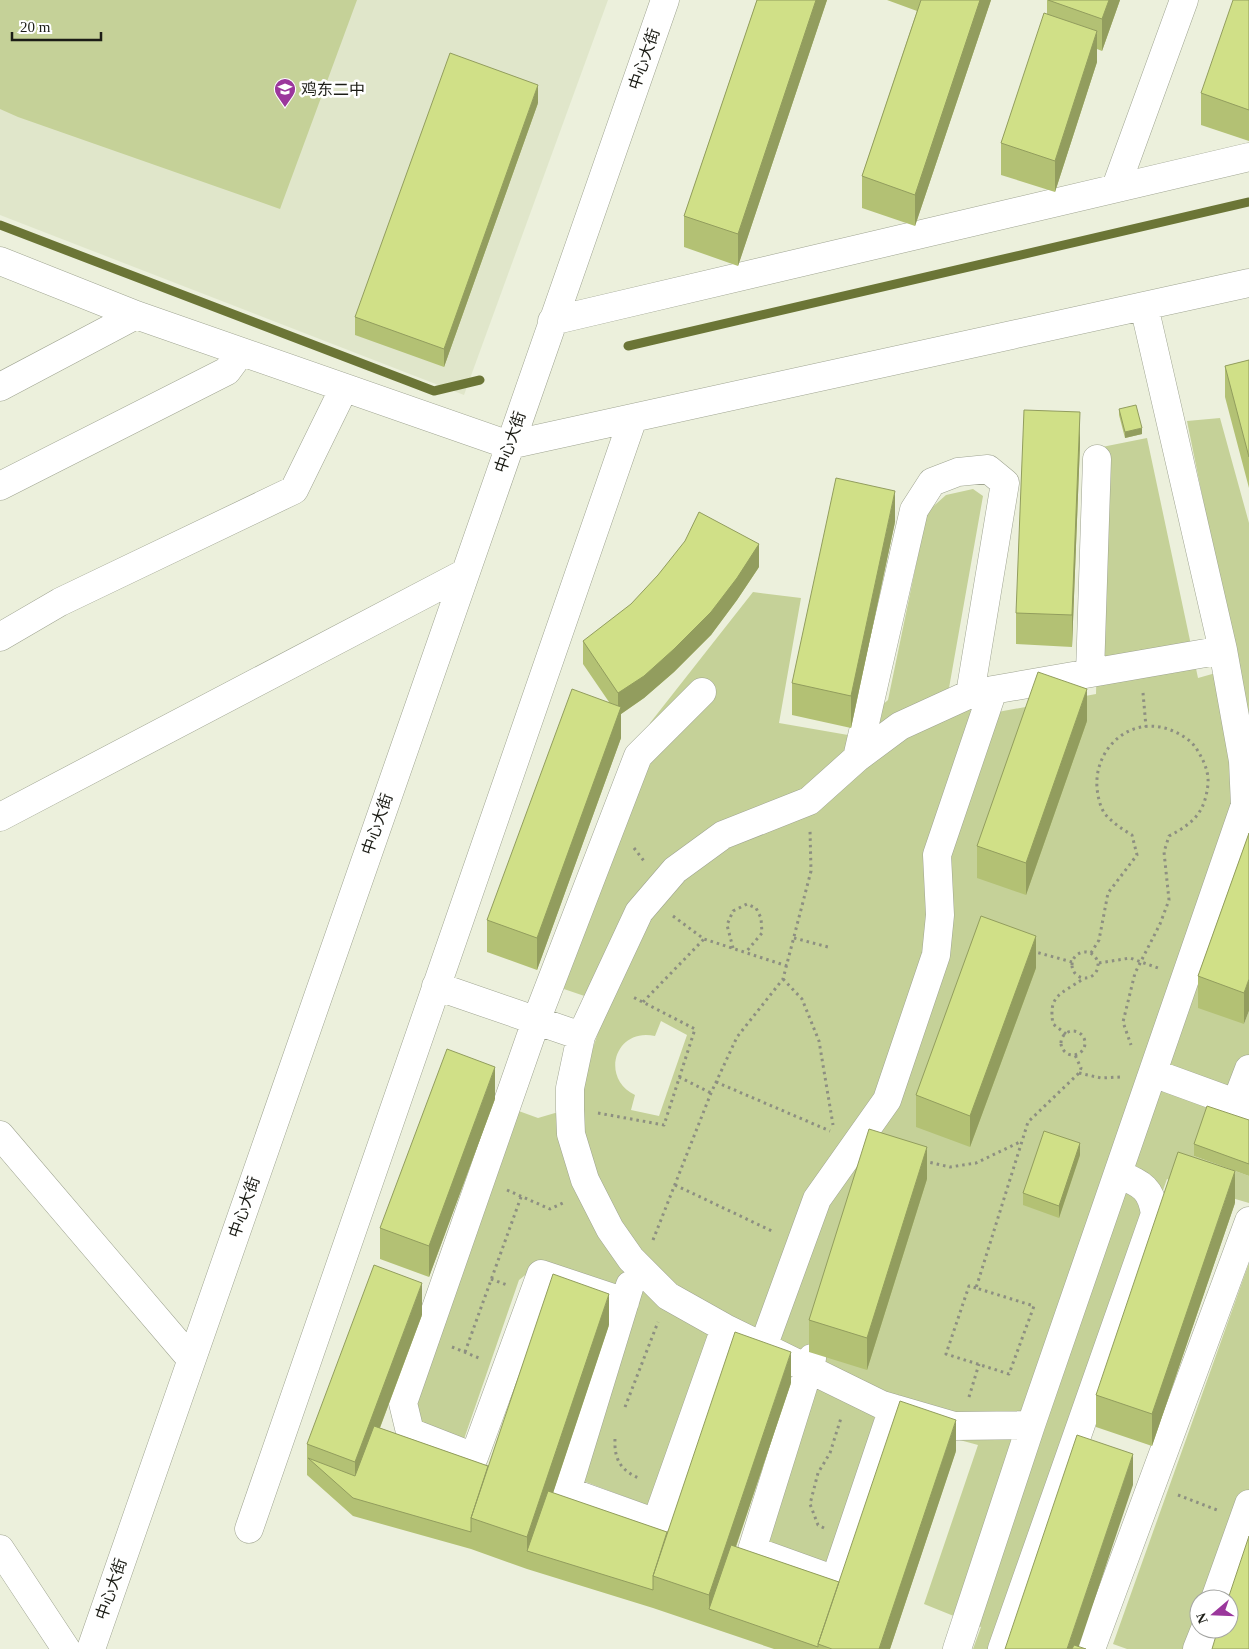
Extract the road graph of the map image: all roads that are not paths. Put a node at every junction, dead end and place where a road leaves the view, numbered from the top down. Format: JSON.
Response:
{"nodes":[{"id":1,"x":665,"y":0,"type":"edge"},
{"id":2,"x":1184,"y":0,"type":"edge"},
{"id":3,"x":1249,"y":157,"type":"edge"},
{"id":4,"x":1116,"y":187,"type":"junction"},
{"id":5,"x":0,"y":261,"type":"edge"},
{"id":6,"x":1249,"y":283,"type":"edge"},
{"id":7,"x":1144,"y":306,"type":"junction"},
{"id":8,"x":136,"y":315,"type":"junction"},
{"id":9,"x":552,"y":321,"type":"junction"},
{"id":10,"x":240,"y":352,"type":"junction"},
{"id":11,"x":0,"y":387,"type":"edge"},
{"id":12,"x":344,"y":388,"type":"junction"},
{"id":13,"x":633,"y":418,"type":"junction"},
{"id":14,"x":509,"y":445,"type":"junction"},
{"id":15,"x":1097,"y":459,"type":"dead end"},
{"id":16,"x":0,"y":486,"type":"edge"},
{"id":17,"x":465,"y":572,"type":"junction"},
{"id":18,"x":0,"y":637,"type":"edge"},
{"id":19,"x":1223,"y":650,"type":"junction"},
{"id":20,"x":1090,"y":673,"type":"junction"},
{"id":21,"x":702,"y":692,"type":"dead end"},
{"id":22,"x":982,"y":692,"type":"junction"},
{"id":23,"x":857,"y":758,"type":"junction"},
{"id":24,"x":0,"y":817,"type":"edge"},
{"id":25,"x":436,"y":986,"type":"junction"},
{"id":26,"x":536,"y":1021,"type":"junction"},
{"id":27,"x":581,"y":1036,"type":"junction"},
{"id":28,"x":1249,"y":1069,"type":"edge"},
{"id":29,"x":1153,"y":1073,"type":"junction"},
{"id":30,"x":1242,"y":1106,"type":"edge"},
{"id":31,"x":0,"y":1135,"type":"edge"},
{"id":32,"x":1118,"y":1174,"type":"junction"},
{"id":33,"x":1249,"y":1221,"type":"edge"},
{"id":34,"x":636,"y":1265,"type":"junction"},
{"id":35,"x":625,"y":1302,"type":"junction"},
{"id":36,"x":725,"y":1328,"type":"junction"},
{"id":37,"x":763,"y":1347,"type":"junction"},
{"id":38,"x":191,"y":1359,"type":"junction"},
{"id":39,"x":810,"y":1363,"type":"junction"},
{"id":40,"x":893,"y":1408,"type":"junction"},
{"id":41,"x":1031,"y":1425,"type":"junction"},
{"id":42,"x":1246,"y":1512,"type":"edge"},
{"id":43,"x":249,"y":1529,"type":"dead end"},
{"id":44,"x":0,"y":1550,"type":"edge"},
{"id":45,"x":1219,"y":1589,"type":"edge"},
{"id":46,"x":66,"y":1649,"type":"edge"},
{"id":47,"x":91,"y":1649,"type":"edge"},
{"id":48,"x":957,"y":1649,"type":"edge"},
{"id":49,"x":1002,"y":1649,"type":"edge"},
{"id":50,"x":1091,"y":1649,"type":"edge"}],
"edges":[{"from":1,"to":9,"type":"street","name":"中心大街"},
{"from":2,"to":4,"type":"street"},
{"from":3,"to":4,"type":"street"},
{"from":4,"to":9,"type":"street"},
{"from":5,"to":8,"type":"street"},
{"from":6,"to":7,"type":"street"},
{"from":7,"to":13,"type":"street"},
{"from":7,"to":19,"type":"street"},
{"from":8,"to":10,"type":"street"},
{"from":8,"to":11,"type":"street"},
{"from":9,"to":14,"type":"street","name":"中心大街"},
{"from":10,"to":12,"type":"street"},
{"from":10,"to":16,"type":"street"},
{"from":12,"to":14,"type":"street"},
{"from":12,"to":18,"type":"street"},
{"from":13,"to":14,"type":"street"},
{"from":13,"to":25,"type":"street"},
{"from":14,"to":17,"type":"street","name":"中心大街"},
{"from":15,"to":20,"type":"street"},
{"from":17,"to":24,"type":"street"},
{"from":17,"to":38,"type":"street","name":"中心大街"},
{"from":19,"to":20,"type":"street"},
{"from":19,"to":29,"type":"street"},
{"from":20,"to":22,"type":"street"},
{"from":21,"to":26,"type":"street"},
{"from":22,"to":23,"type":"street"},
{"from":22,"to":23,"type":"street"},
{"from":22,"to":37,"type":"street"},
{"from":23,"to":27,"type":"street"},
{"from":25,"to":26,"type":"street"},
{"from":25,"to":43,"type":"street"},
{"from":26,"to":27,"type":"street"},
{"from":26,"to":35,"type":"street"},
{"from":27,"to":34,"type":"street"},
{"from":28,"to":30,"type":"street"},
{"from":29,"to":30,"type":"street"},
{"from":29,"to":32,"type":"street"},
{"from":31,"to":38,"type":"street"},
{"from":32,"to":41,"type":"street"},
{"from":32,"to":49,"type":"street"},
{"from":33,"to":50,"type":"street"},
{"from":34,"to":35,"type":"street"},
{"from":34,"to":36,"type":"street"},
{"from":35,"to":36,"type":"street"},
{"from":36,"to":37,"type":"street"},
{"from":37,"to":39,"type":"street"},
{"from":38,"to":47,"type":"street","name":"中心大街"},
{"from":39,"to":40,"type":"street"},
{"from":39,"to":40,"type":"street"},
{"from":40,"to":41,"type":"street"},
{"from":41,"to":48,"type":"street"},
{"from":42,"to":45,"type":"street"},
{"from":44,"to":46,"type":"street"}]}
